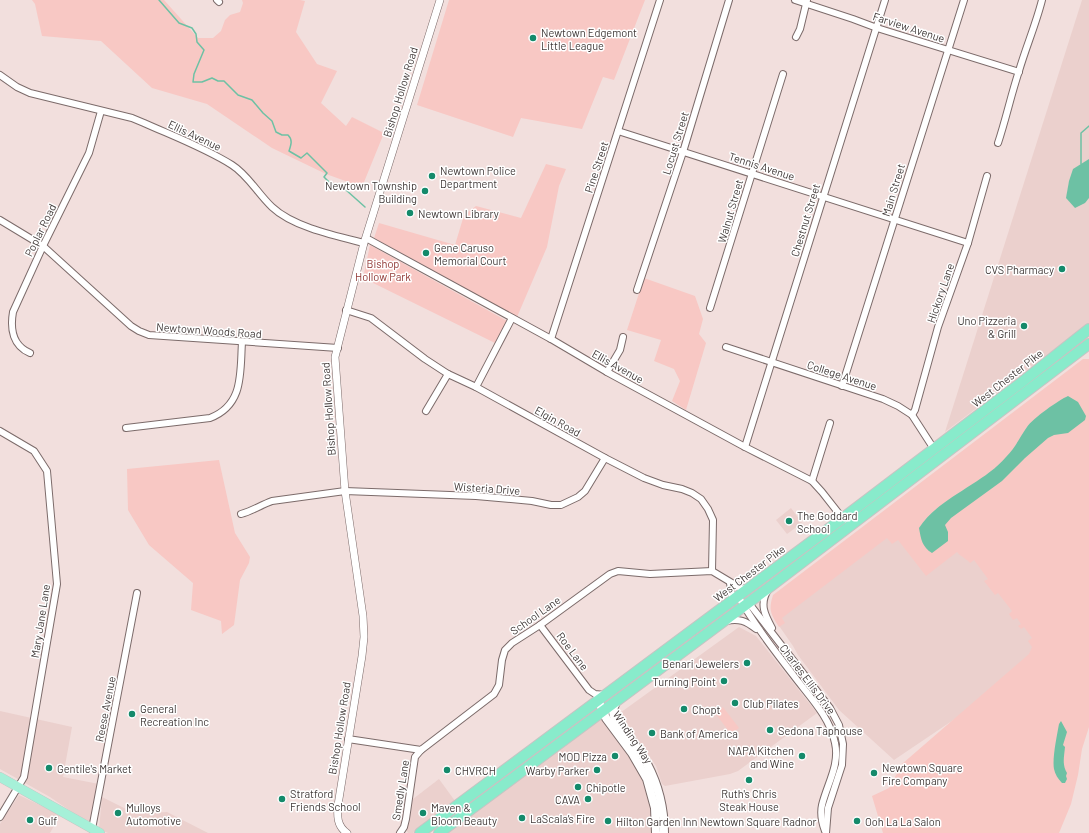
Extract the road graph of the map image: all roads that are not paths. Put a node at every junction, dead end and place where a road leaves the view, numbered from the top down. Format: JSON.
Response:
{"nodes":[{"id":1,"x":440,"y":0,"type":"edge"},
{"id":2,"x":660,"y":0,"type":"edge"},
{"id":3,"x":729,"y":0,"type":"edge"},
{"id":4,"x":795,"y":0,"type":"edge"},
{"id":5,"x":885,"y":0,"type":"edge"},
{"id":6,"x":964,"y":0,"type":"edge"},
{"id":7,"x":1042,"y":0,"type":"edge"},
{"id":8,"x":807,"y":2,"type":"edge"},
{"id":9,"x":877,"y":28,"type":"junction"},
{"id":10,"x":796,"y":37,"type":"dead end"},
{"id":11,"x":948,"y":50,"type":"junction"},
{"id":12,"x":1019,"y":72,"type":"junction"},
{"id":13,"x":783,"y":74,"type":"dead end"},
{"id":14,"x":0,"y":75,"type":"edge"},
{"id":15,"x":100,"y":111,"type":"junction"},
{"id":16,"x":618,"y":131,"type":"junction"},
{"id":17,"x":998,"y":143,"type":"dead end"},
{"id":18,"x":683,"y":152,"type":"junction"},
{"id":19,"x":752,"y":173,"type":"junction"},
{"id":20,"x":987,"y":176,"type":"dead end"},
{"id":21,"x":823,"y":196,"type":"junction"},
{"id":22,"x":894,"y":219,"type":"junction"},
{"id":23,"x":0,"y":220,"type":"edge"},
{"id":24,"x":365,"y":240,"type":"junction"},
{"id":25,"x":968,"y":243,"type":"junction"},
{"id":26,"x":43,"y":246,"type":"junction"},
{"id":27,"x":637,"y":290,"type":"dead end"},
{"id":28,"x":710,"y":308,"type":"dead end"},
{"id":29,"x":346,"y":310,"type":"junction"},
{"id":30,"x":512,"y":318,"type":"junction"},
{"id":31,"x":1089,"y":329,"type":"edge"},
{"id":32,"x":623,"y":337,"type":"dead end"},
{"id":33,"x":551,"y":339,"type":"junction"},
{"id":34,"x":242,"y":342,"type":"junction"},
{"id":35,"x":1089,"y":344,"type":"edge"},
{"id":36,"x":726,"y":347,"type":"dead end"},
{"id":37,"x":338,"y":348,"type":"junction"},
{"id":38,"x":30,"y":353,"type":"dead end"},
{"id":39,"x":772,"y":363,"type":"junction"},
{"id":40,"x":607,"y":372,"type":"junction"},
{"id":41,"x":448,"y":374,"type":"junction"},
{"id":42,"x":842,"y":386,"type":"junction"},
{"id":43,"x":476,"y":387,"type":"junction"},
{"id":44,"x":426,"y":411,"type":"dead end"},
{"id":45,"x":912,"y":415,"type":"junction"},
{"id":46,"x":830,"y":423,"type":"dead end"},
{"id":47,"x":126,"y":428,"type":"dead end"},
{"id":48,"x":0,"y":431,"type":"edge"},
{"id":49,"x":744,"y":447,"type":"junction"},
{"id":50,"x":934,"y":449,"type":"junction"},
{"id":51,"x":605,"y":458,"type":"junction"},
{"id":52,"x":812,"y":481,"type":"junction"},
{"id":53,"x":345,"y":492,"type":"junction"},
{"id":54,"x":241,"y":514,"type":"dead end"},
{"id":55,"x":846,"y":522,"type":"junction"},
{"id":56,"x":712,"y":571,"type":"junction"},
{"id":57,"x":730,"y":583,"type":"junction"},
{"id":58,"x":771,"y":586,"type":"junction"},
{"id":59,"x":749,"y":587,"type":"junction"},
{"id":60,"x":137,"y":592,"type":"dead end"},
{"id":61,"x":735,"y":598,"type":"junction"},
{"id":62,"x":747,"y":604,"type":"junction"},
{"id":63,"x":540,"y":625,"type":"junction"},
{"id":64,"x":717,"y":627,"type":"junction"},
{"id":65,"x":760,"y":632,"type":"junction"},
{"id":66,"x":783,"y":646,"type":"junction"},
{"id":67,"x":589,"y":690,"type":"junction"},
{"id":68,"x":602,"y":698,"type":"junction"},
{"id":69,"x":616,"y":702,"type":"junction"},
{"id":70,"x":588,"y":707,"type":"junction"},
{"id":71,"x":603,"y":712,"type":"junction"},
{"id":72,"x":348,"y":739,"type":"junction"},
{"id":73,"x":421,"y":750,"type":"junction"},
{"id":74,"x":0,"y":777,"type":"edge"},
{"id":75,"x":18,"y":787,"type":"junction"},
{"id":76,"x":0,"y":816,"type":"edge"},
{"id":77,"x":339,"y":830,"type":"edge"},
{"id":78,"x":96,"y":831,"type":"edge"},
{"id":79,"x":347,"y":833,"type":"edge"},
{"id":80,"x":400,"y":833,"type":"edge"},
{"id":81,"x":420,"y":833,"type":"edge"},
{"id":82,"x":439,"y":833,"type":"edge"},
{"id":83,"x":656,"y":833,"type":"edge"},
{"id":84,"x":664,"y":833,"type":"edge"},
{"id":85,"x":826,"y":833,"type":"edge"}],
"edges":[{"from":1,"to":24,"type":"street","name":"Bishop Hollow Road"},
{"from":2,"to":16,"type":"street","name":"Pine Street"},
{"from":3,"to":18,"type":"street","name":"Locust Street"},
{"from":4,"to":8,"type":"street","name":"Farview Avenue"},
{"from":5,"to":9,"type":"street","name":"Chestnut Street"},
{"from":6,"to":11,"type":"street","name":"Main Street"},
{"from":7,"to":12,"type":"street"},
{"from":8,"to":9,"type":"street","name":"Farview Avenue"},
{"from":8,"to":10,"type":"street"},
{"from":9,"to":11,"type":"street","name":"Farview Avenue"},
{"from":9,"to":21,"type":"street","name":"Chestnut Street"},
{"from":11,"to":12,"type":"street","name":"Farview Avenue"},
{"from":11,"to":22,"type":"street","name":"Main Street"},
{"from":12,"to":17,"type":"street"},
{"from":13,"to":19,"type":"street","name":"Walnut Street"},
{"from":14,"to":15,"type":"street","name":"Ellis Avenue"},
{"from":15,"to":24,"type":"street","name":"Ellis Avenue"},
{"from":15,"to":26,"type":"street","name":"Poplar Road"},
{"from":16,"to":18,"type":"street","name":"Tennis Avenue"},
{"from":16,"to":33,"type":"street","name":"Pine Street"},
{"from":18,"to":19,"type":"street","name":"Tennis Avenue"},
{"from":18,"to":27,"type":"street","name":"Locust Street"},
{"from":19,"to":21,"type":"street","name":"Tennis Avenue"},
{"from":19,"to":28,"type":"street","name":"Walnut Street"},
{"from":20,"to":25,"type":"street","name":"Hickory Lane"},
{"from":21,"to":22,"type":"street","name":"Tennis Avenue"},
{"from":21,"to":39,"type":"street","name":"Chestnut Street"},
{"from":22,"to":25,"type":"street","name":"Tennis Avenue"},
{"from":22,"to":42,"type":"street","name":"Main Street"},
{"from":23,"to":26,"type":"street","name":"Newtown Woods Road"},
{"from":24,"to":29,"type":"street","name":"Bishop Hollow Road"},
{"from":24,"to":30,"type":"street","name":"Ellis Avenue"},
{"from":25,"to":45,"type":"street","name":"Hickory Lane"},
{"from":26,"to":34,"type":"street","name":"Newtown Woods Road"},
{"from":26,"to":38,"type":"street","name":"Poplar Road"},
{"from":29,"to":37,"type":"street","name":"Bishop Hollow Road"},
{"from":29,"to":41,"type":"street","name":"Elgin Road"},
{"from":30,"to":33,"type":"street","name":"Ellis Avenue"},
{"from":30,"to":43,"type":"street"},
{"from":31,"to":50,"type":"highway","name":"West Chester Pike"},
{"from":32,"to":40,"type":"street"},
{"from":33,"to":40,"type":"street","name":"Ellis Avenue"},
{"from":34,"to":37,"type":"street","name":"Newtown Woods Road"},
{"from":34,"to":47,"type":"street"},
{"from":35,"to":55,"type":"highway","name":"West Chester Pike"},
{"from":36,"to":39,"type":"street","name":"College Avenue"},
{"from":37,"to":53,"type":"street","name":"Bishop Hollow Road"},
{"from":39,"to":42,"type":"street","name":"College Avenue"},
{"from":39,"to":49,"type":"street","name":"Chestnut Street"},
{"from":40,"to":49,"type":"street","name":"Ellis Avenue"},
{"from":41,"to":43,"type":"street","name":"Elgin Road"},
{"from":41,"to":44,"type":"street"},
{"from":42,"to":45,"type":"street","name":"College Avenue"},
{"from":43,"to":51,"type":"street","name":"Elgin Road"},
{"from":45,"to":50,"type":"street","name":"College Avenue"},
{"from":46,"to":52,"type":"street"},
{"from":48,"to":75,"type":"street","name":"Mary Jane Lane"},
{"from":49,"to":52,"type":"street","name":"Ellis Avenue"},
{"from":50,"to":55,"type":"highway","name":"West Chester Pike"},
{"from":51,"to":53,"type":"street","name":"Wisteria Drive"},
{"from":51,"to":56,"type":"street","name":"Elgin Road"},
{"from":52,"to":55,"type":"street","name":"Ellis Avenue"},
{"from":53,"to":54,"type":"street","name":"Wisteria Drive"},
{"from":53,"to":72,"type":"street","name":"Bishop Hollow Road"},
{"from":55,"to":58,"type":"highway","name":"West Chester Pike"},
{"from":55,"to":59,"type":"highway","name":"West Chester Pike"},
{"from":56,"to":57,"type":"street"},
{"from":56,"to":63,"type":"street","name":"School Lane"},
{"from":57,"to":59,"type":"street"},
{"from":57,"to":61,"type":"street"},
{"from":58,"to":62,"type":"highway","name":"West Chester Pike"},
{"from":58,"to":66,"type":"street","name":"Charles Ellis Drive"},
{"from":59,"to":61,"type":"highway","name":"West Chester Pike"},
{"from":60,"to":78,"type":"street","name":"Reese Avenue"},
{"from":61,"to":62,"type":"street","name":"Charles Ellis Drive"},
{"from":61,"to":68,"type":"highway","name":"West Chester Pike"},
{"from":62,"to":64,"type":"highway","name":"West Chester Pike"},
{"from":62,"to":65,"type":"street","name":"Charles Ellis Drive"},
{"from":62,"to":66,"type":"street","name":"Charles Ellis Drive"},
{"from":63,"to":67,"type":"street","name":"Roe Lane"},
{"from":63,"to":73,"type":"street","name":"School Lane"},
{"from":64,"to":65,"type":"street","name":"Charles Ellis Drive"},
{"from":64,"to":69,"type":"highway","name":"West Chester Pike"},
{"from":65,"to":85,"type":"street","name":"Charles Ellis Drive"},
{"from":66,"to":85,"type":"street","name":"Charles Ellis Drive"},
{"from":67,"to":68,"type":"street"},
{"from":67,"to":70,"type":"street"},
{"from":68,"to":70,"type":"highway","name":"West Chester Pike"},
{"from":68,"to":71,"type":"main road","name":"Winding Way"},
{"from":69,"to":71,"type":"highway","name":"West Chester Pike"},
{"from":69,"to":84,"type":"main road","name":"Winding Way"},
{"from":70,"to":81,"type":"highway","name":"West Chester Pike"},
{"from":71,"to":82,"type":"highway","name":"West Chester Pike"},
{"from":71,"to":83,"type":"main road","name":"Winding Way"},
{"from":72,"to":73,"type":"street"},
{"from":72,"to":77,"type":"street","name":"Bishop Hollow Road"},
{"from":73,"to":80,"type":"street","name":"Smedly Lane"},
{"from":74,"to":75,"type":"main road"},
{"from":75,"to":76,"type":"street","name":"Mary Jane Lane"},
{"from":75,"to":78,"type":"main road"},
{"from":77,"to":79,"type":"street","name":"Bishop Hollow Road"}]}
